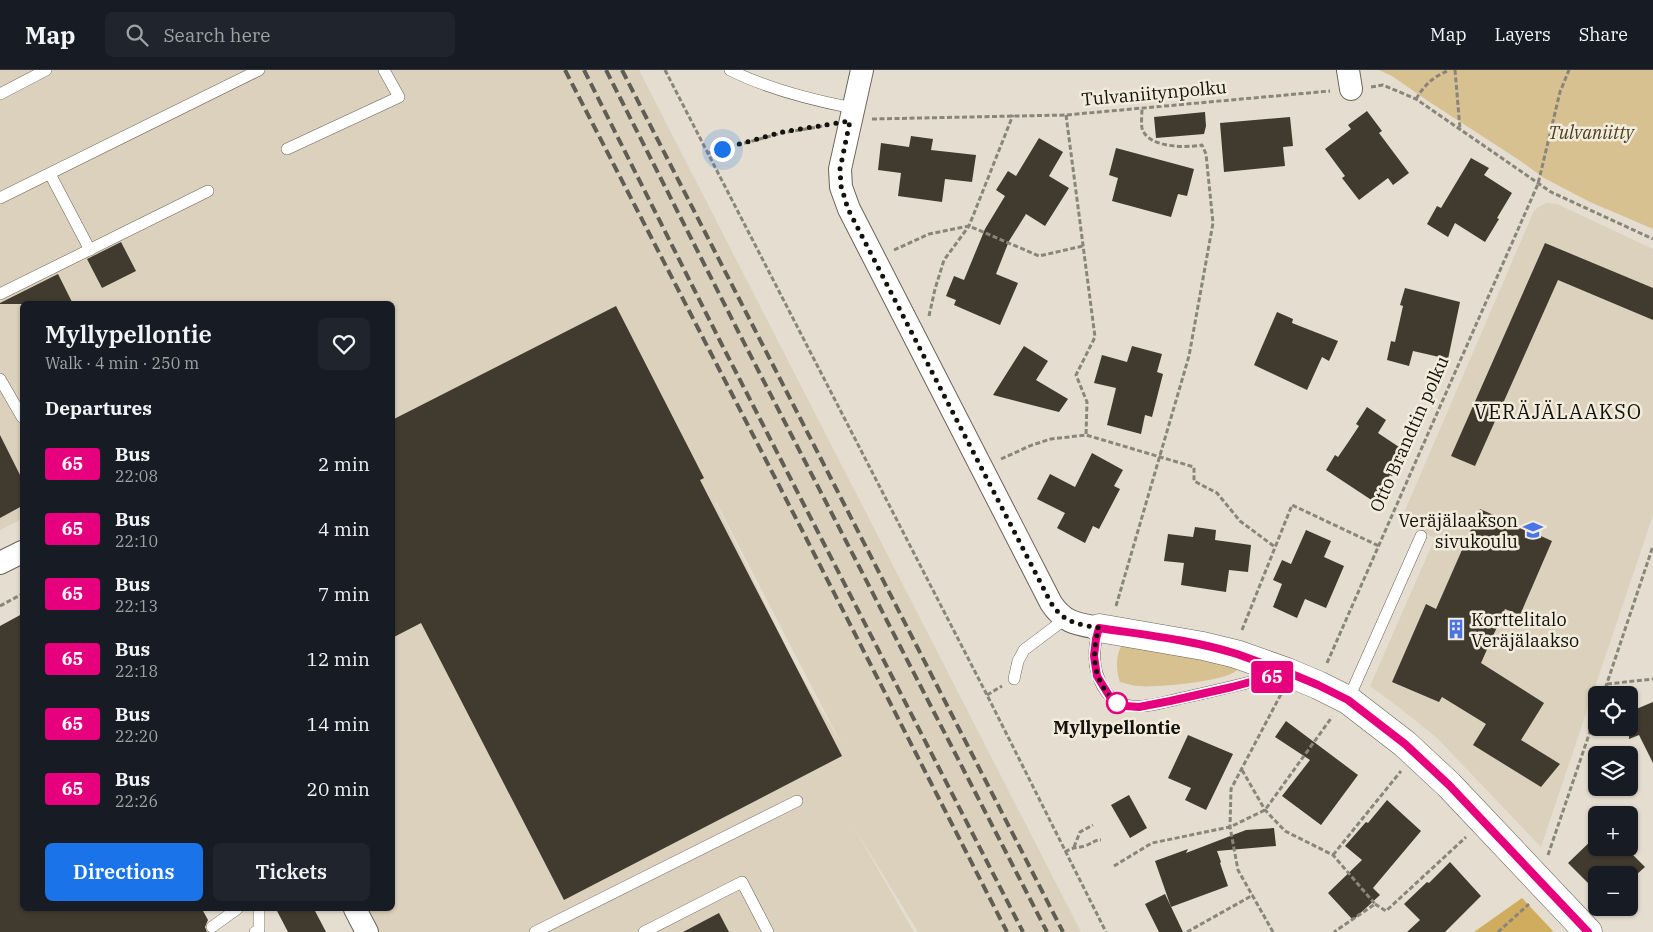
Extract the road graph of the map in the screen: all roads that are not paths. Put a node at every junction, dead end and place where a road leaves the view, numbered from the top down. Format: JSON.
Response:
{"nodes":[{"id":1,"x":46,"y":70,"type":"edge"},
{"id":2,"x":259,"y":70,"type":"edge"},
{"id":3,"x":384,"y":70,"type":"edge"},
{"id":4,"x":730,"y":70,"type":"edge"},
{"id":5,"x":862,"y":70,"type":"edge"},
{"id":6,"x":0,"y":94,"type":"edge"},
{"id":7,"x":852,"y":114,"type":"junction"},
{"id":8,"x":287,"y":149,"type":"dead end"},
{"id":9,"x":50,"y":174,"type":"junction"},
{"id":10,"x":208,"y":191,"type":"dead end"},
{"id":11,"x":0,"y":198,"type":"edge"},
{"id":12,"x":90,"y":250,"type":"junction"},
{"id":13,"x":0,"y":294,"type":"edge"},
{"id":14,"x":0,"y":379,"type":"edge"},
{"id":15,"x":19,"y":406,"type":"edge"},
{"id":16,"x":1421,"y":536,"type":"dead end"},
{"id":17,"x":20,"y":553,"type":"edge"},
{"id":18,"x":0,"y":563,"type":"edge"},
{"id":19,"x":1065,"y":619,"type":"junction"},
{"id":20,"x":1107,"y":620,"type":"junction"},
{"id":21,"x":1014,"y":679,"type":"dead end"},
{"id":22,"x":1284,"y":683,"type":"junction"},
{"id":23,"x":1342,"y":705,"type":"junction"},
{"id":24,"x":797,"y":801,"type":"dead end"},
{"id":25,"x":234,"y":911,"type":"edge"},
{"id":26,"x":259,"y":911,"type":"edge"},
{"id":27,"x":356,"y":911,"type":"edge"},
{"id":28,"x":212,"y":927,"type":"dead end"},
{"id":29,"x":255,"y":932,"type":"edge"},
{"id":30,"x":367,"y":932,"type":"edge"},
{"id":31,"x":535,"y":932,"type":"edge"},
{"id":32,"x":644,"y":932,"type":"edge"},
{"id":33,"x":768,"y":932,"type":"edge"},
{"id":34,"x":1588,"y":932,"type":"edge"}],
"edges":[{"from":1,"to":6,"type":"lane"},
{"from":2,"to":9,"type":"lane"},
{"from":3,"to":8,"type":"lane"},
{"from":4,"to":7,"type":"lane"},
{"from":5,"to":7,"type":"street"},
{"from":7,"to":19,"type":"street"},
{"from":9,"to":11,"type":"lane"},
{"from":9,"to":12,"type":"lane"},
{"from":10,"to":12,"type":"lane"},
{"from":12,"to":13,"type":"lane"},
{"from":14,"to":15,"type":"lane"},
{"from":16,"to":23,"type":"lane"},
{"from":17,"to":18,"type":"street"},
{"from":19,"to":20,"type":"street"},
{"from":19,"to":21,"type":"lane"},
{"from":20,"to":22,"type":"street"},
{"from":20,"to":22,"type":"lane"},
{"from":22,"to":23,"type":"street"},
{"from":23,"to":34,"type":"street"},
{"from":24,"to":31,"type":"lane"},
{"from":25,"to":28,"type":"lane"},
{"from":26,"to":29,"type":"lane"},
{"from":27,"to":30,"type":"street"},
{"from":32,"to":33,"type":"lane"}]}
